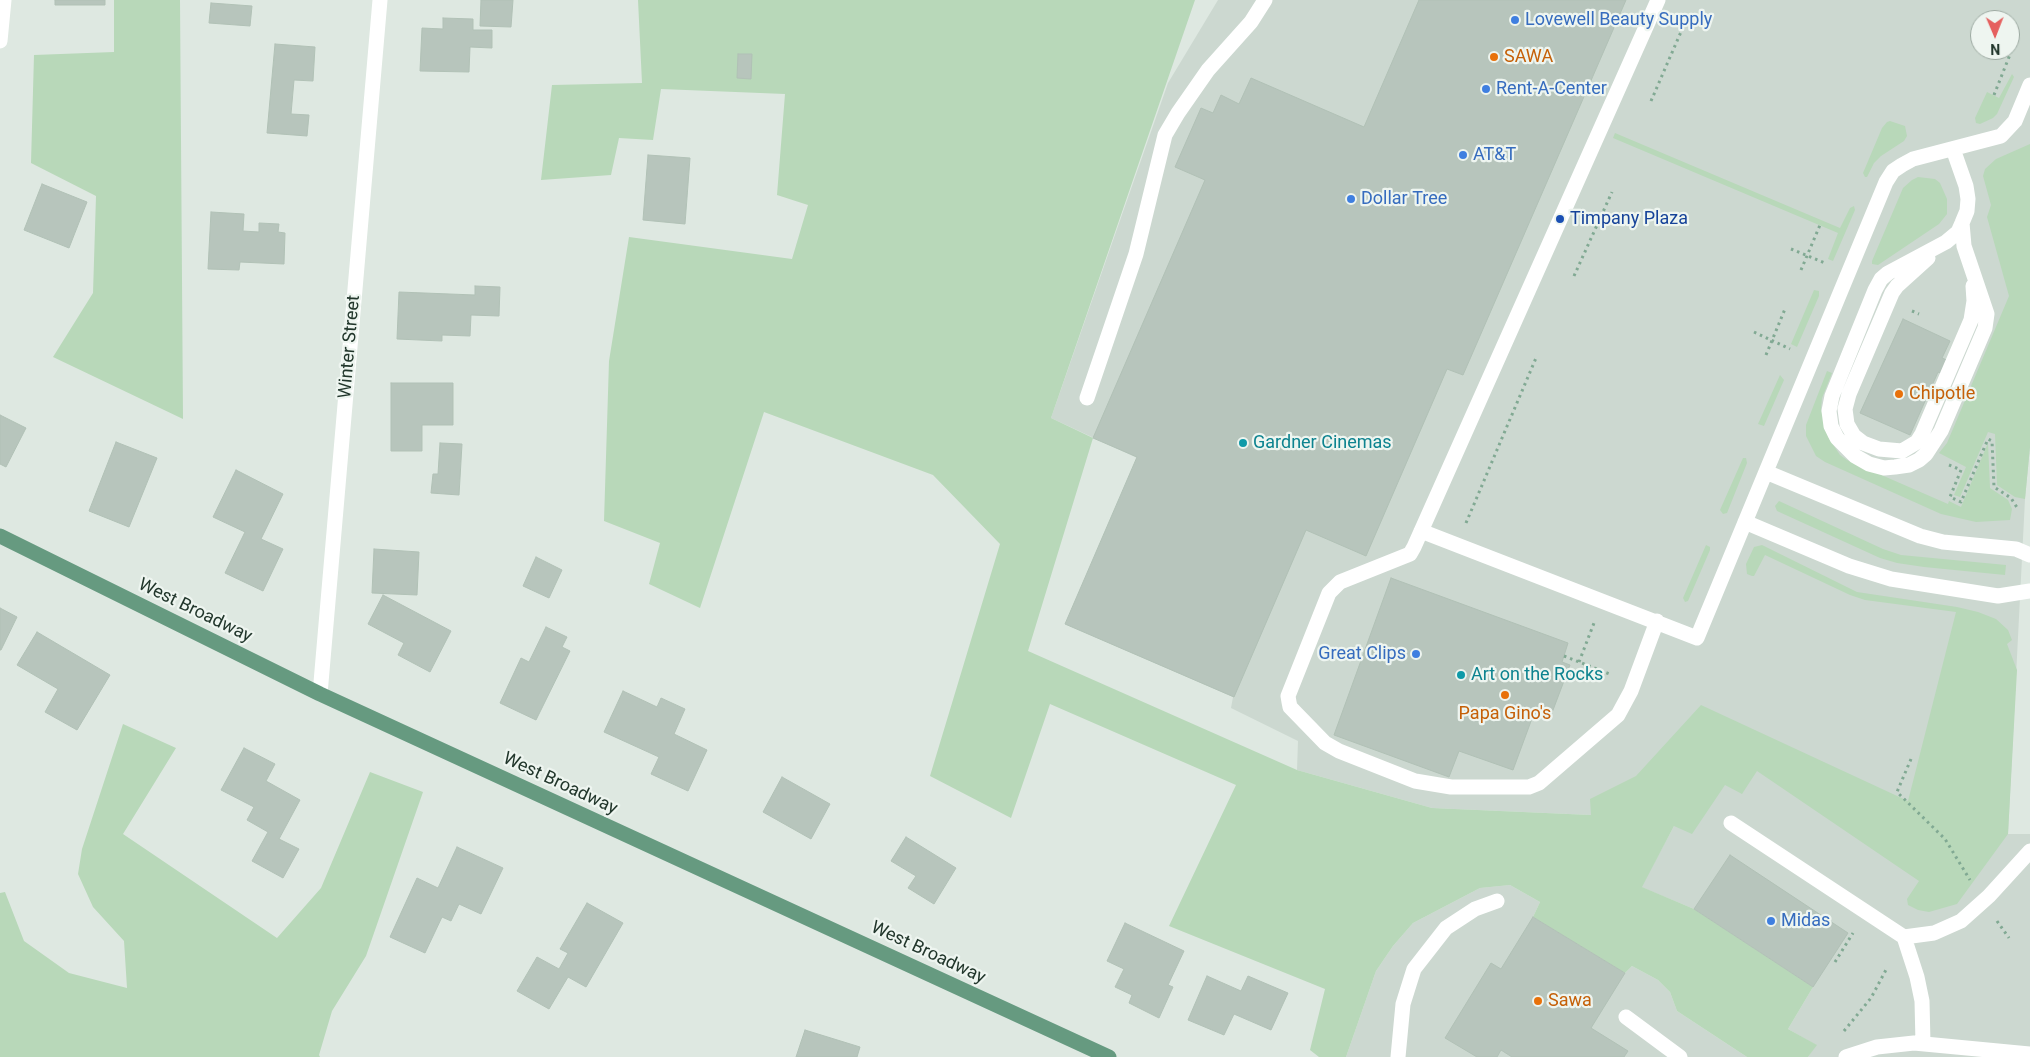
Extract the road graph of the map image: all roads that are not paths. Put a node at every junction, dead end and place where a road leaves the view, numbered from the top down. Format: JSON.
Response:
{"nodes":[{"id":1,"x":4,"y":0,"type":"edge"},
{"id":2,"x":380,"y":0,"type":"edge"},
{"id":3,"x":1265,"y":0,"type":"edge"},
{"id":4,"x":1658,"y":0,"type":"edge"},
{"id":5,"x":0,"y":41,"type":"edge"},
{"id":6,"x":2030,"y":85,"type":"edge"},
{"id":7,"x":1953,"y":149,"type":"junction"},
{"id":8,"x":1962,"y":223,"type":"junction"},
{"id":9,"x":1946,"y":242,"type":"junction"},
{"id":10,"x":1972,"y":272,"type":"junction"},
{"id":11,"x":1087,"y":398,"type":"dead end"},
{"id":12,"x":1766,"y":472,"type":"junction"},
{"id":13,"x":1745,"y":522,"type":"junction"},
{"id":14,"x":1421,"y":531,"type":"junction"},
{"id":15,"x":0,"y":536,"type":"edge"},
{"id":16,"x":2030,"y":555,"type":"edge"},
{"id":17,"x":2030,"y":591,"type":"edge"},
{"id":18,"x":1657,"y":621,"type":"junction"},
{"id":19,"x":320,"y":694,"type":"junction"},
{"id":20,"x":1731,"y":823,"type":"dead end"},
{"id":21,"x":2030,"y":851,"type":"edge"},
{"id":22,"x":1497,"y":901,"type":"dead end"},
{"id":23,"x":1904,"y":937,"type":"junction"},
{"id":24,"x":1626,"y":1017,"type":"dead end"},
{"id":25,"x":1932,"y":1048,"type":"edge"},
{"id":26,"x":2030,"y":1054,"type":"edge"},
{"id":27,"x":1110,"y":1057,"type":"edge"},
{"id":28,"x":1398,"y":1057,"type":"edge"},
{"id":29,"x":1680,"y":1057,"type":"edge"},
{"id":30,"x":1846,"y":1057,"type":"edge"}],
"edges":[{"from":1,"to":5,"type":"street"},
{"from":2,"to":19,"type":"street","name":"Winter Street"},
{"from":3,"to":11,"type":"street"},
{"from":4,"to":14,"type":"street"},
{"from":6,"to":7,"type":"street"},
{"from":7,"to":8,"type":"street"},
{"from":7,"to":12,"type":"street"},
{"from":8,"to":9,"type":"street"},
{"from":8,"to":10,"type":"street"},
{"from":9,"to":10,"type":"street"},
{"from":9,"to":10,"type":"street"},
{"from":12,"to":13,"type":"street"},
{"from":12,"to":16,"type":"street"},
{"from":13,"to":17,"type":"street"},
{"from":13,"to":18,"type":"street"},
{"from":14,"to":18,"type":"street"},
{"from":14,"to":18,"type":"street"},
{"from":15,"to":19,"type":"main road","name":"West Broadway"},
{"from":19,"to":27,"type":"main road","name":"West Broadway"},
{"from":20,"to":23,"type":"street"},
{"from":21,"to":23,"type":"street"},
{"from":22,"to":28,"type":"street"},
{"from":23,"to":25,"type":"street"},
{"from":24,"to":29,"type":"street"},
{"from":25,"to":26,"type":"street"},
{"from":25,"to":30,"type":"street"}]}
